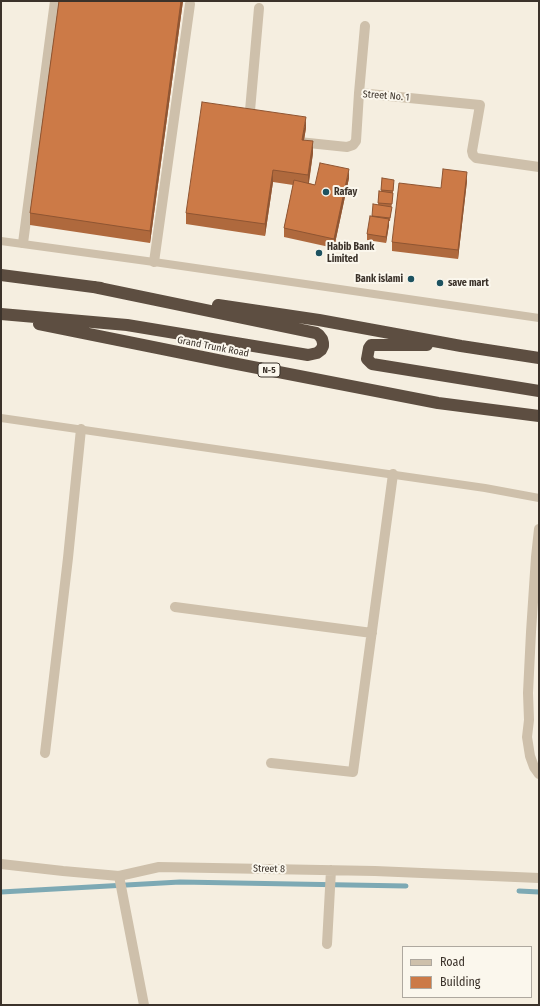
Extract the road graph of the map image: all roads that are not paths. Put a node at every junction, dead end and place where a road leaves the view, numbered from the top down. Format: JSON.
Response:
{"nodes":[{"id":1,"x":55,"y":1,"type":"edge"},
{"id":2,"x":190,"y":4,"type":"dead end"},
{"id":3,"x":259,"y":8,"type":"dead end"},
{"id":4,"x":365,"y":26,"type":"dead end"},
{"id":5,"x":359,"y":92,"type":"junction"},
{"id":6,"x":250,"y":131,"type":"edge"},
{"id":7,"x":292,"y":142,"type":"edge"},
{"id":8,"x":539,"y":167,"type":"edge"},
{"id":9,"x":1,"y":241,"type":"edge"},
{"id":10,"x":23,"y":243,"type":"junction"},
{"id":11,"x":154,"y":262,"type":"junction"},
{"id":12,"x":1,"y":275,"type":"edge"},
{"id":13,"x":94,"y":288,"type":"junction"},
{"id":14,"x":1,"y":315,"type":"edge"},
{"id":15,"x":539,"y":318,"type":"edge"},
{"id":16,"x":461,"y":346,"type":"junction"},
{"id":17,"x":539,"y":358,"type":"edge"},
{"id":18,"x":539,"y":391,"type":"edge"},
{"id":19,"x":539,"y":416,"type":"edge"},
{"id":20,"x":1,"y":418,"type":"edge"},
{"id":21,"x":81,"y":430,"type":"junction"},
{"id":22,"x":393,"y":474,"type":"junction"},
{"id":23,"x":539,"y":498,"type":"edge"},
{"id":24,"x":539,"y":529,"type":"edge"},
{"id":25,"x":175,"y":607,"type":"dead end"},
{"id":26,"x":372,"y":633,"type":"junction"},
{"id":27,"x":535,"y":633,"type":"edge"},
{"id":28,"x":45,"y":753,"type":"dead end"},
{"id":29,"x":271,"y":763,"type":"dead end"},
{"id":30,"x":539,"y":774,"type":"edge"},
{"id":31,"x":1,"y":864,"type":"edge"},
{"id":32,"x":331,"y":874,"type":"junction"},
{"id":33,"x":119,"y":878,"type":"junction"},
{"id":34,"x":539,"y":878,"type":"edge"},
{"id":35,"x":327,"y":944,"type":"dead end"},
{"id":36,"x":144,"y":1005,"type":"edge"}],
"edges":[{"from":1,"to":10,"type":"street"},
{"from":2,"to":11,"type":"street"},
{"from":3,"to":6,"type":"street"},
{"from":4,"to":5,"type":"street"},
{"from":5,"to":7,"type":"street","name":"Street No. 1"},
{"from":5,"to":8,"type":"street","name":"Street No. 1"},
{"from":9,"to":10,"type":"lane"},
{"from":10,"to":11,"type":"lane"},
{"from":11,"to":15,"type":"lane"},
{"from":12,"to":13,"type":"highway"},
{"from":13,"to":14,"type":"highway"},
{"from":13,"to":16,"type":"highway"},
{"from":14,"to":19,"type":"highway","name":"Grand Trunk Road","number":"N-5"},
{"from":16,"to":17,"type":"highway"},
{"from":16,"to":18,"type":"highway"},
{"from":20,"to":21,"type":"lane"},
{"from":21,"to":22,"type":"lane"},
{"from":21,"to":28,"type":"street"},
{"from":22,"to":23,"type":"lane"},
{"from":22,"to":26,"type":"street"},
{"from":24,"to":27,"type":"street"},
{"from":25,"to":26,"type":"street"},
{"from":26,"to":29,"type":"street"},
{"from":27,"to":30,"type":"street"},
{"from":31,"to":33,"type":"street","name":"Street 8"},
{"from":32,"to":33,"type":"street","name":"Street 8"},
{"from":32,"to":34,"type":"street","name":"Street 8"},
{"from":32,"to":35,"type":"street"},
{"from":33,"to":36,"type":"street"}]}
